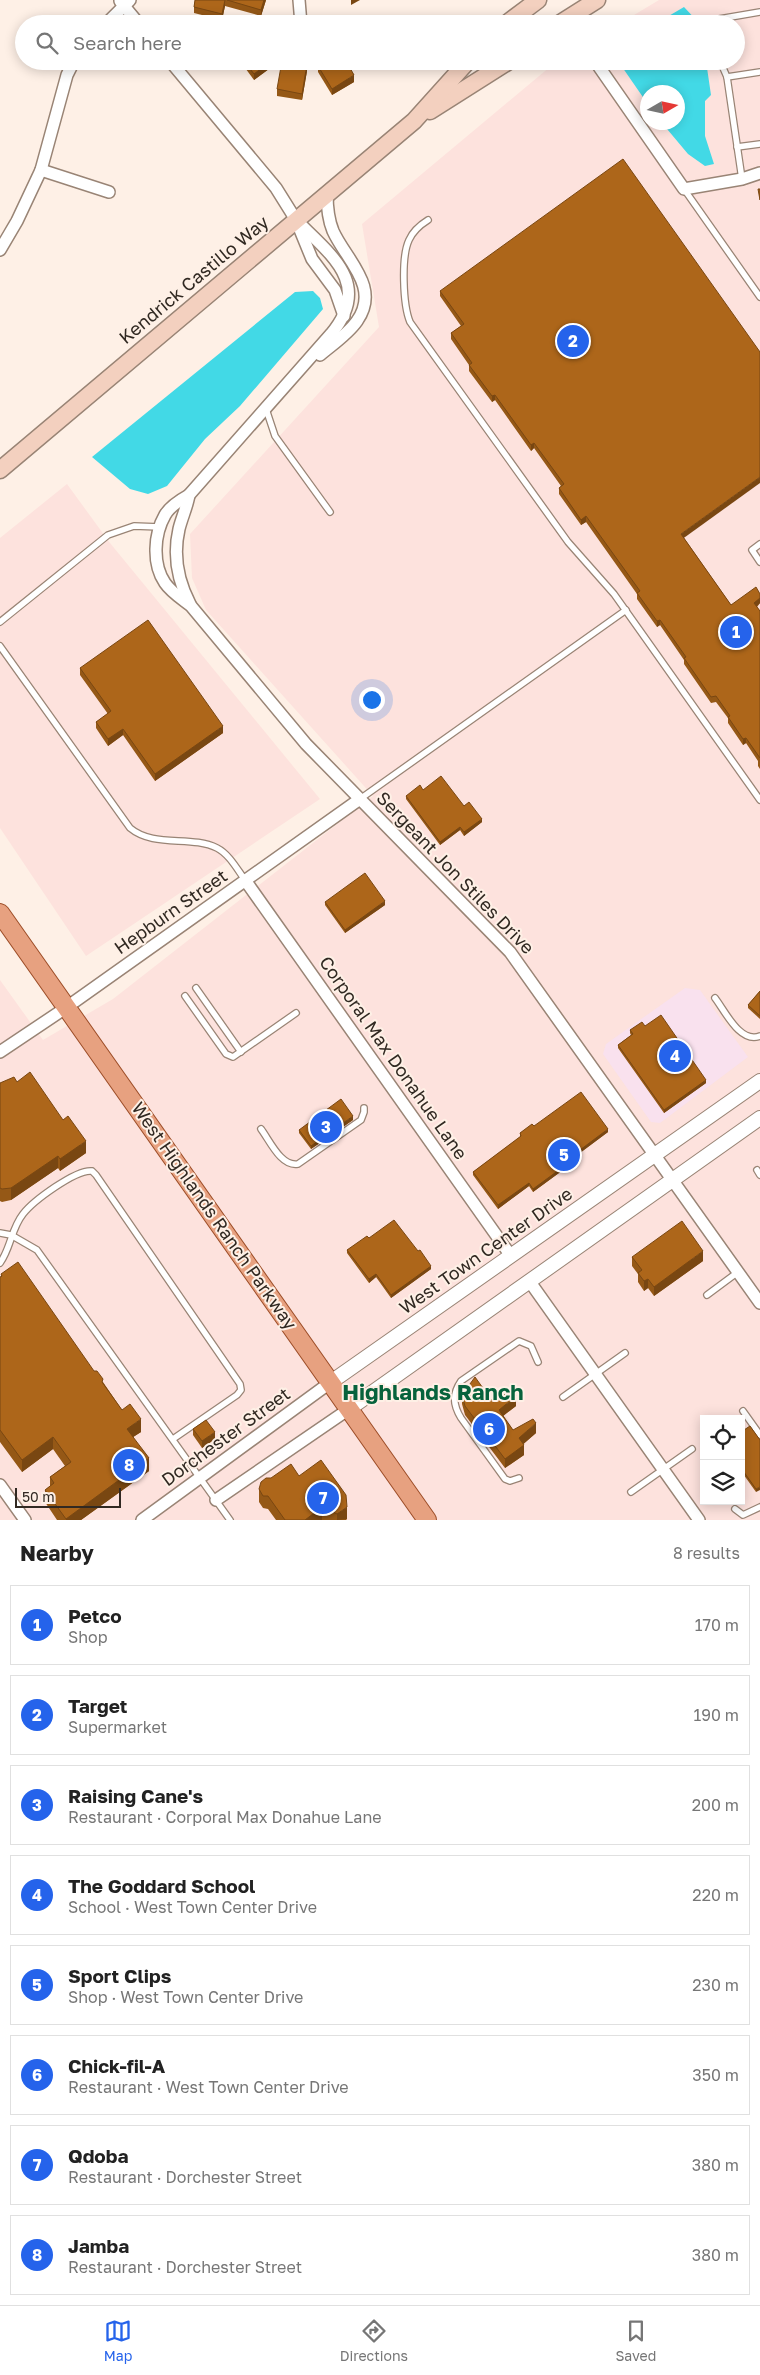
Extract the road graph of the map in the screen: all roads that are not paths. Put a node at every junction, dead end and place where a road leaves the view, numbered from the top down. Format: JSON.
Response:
{"nodes":[{"id":1,"x":299,"y":0,"type":"edge"},
{"id":2,"x":538,"y":0,"type":"edge"},
{"id":3,"x":597,"y":0,"type":"edge"},
{"id":4,"x":124,"y":2,"type":"edge"},
{"id":5,"x":760,"y":12,"type":"edge"},
{"id":6,"x":113,"y":15,"type":"edge"},
{"id":7,"x":132,"y":15,"type":"edge"},
{"id":8,"x":300,"y":15,"type":"edge"},
{"id":9,"x":518,"y":15,"type":"edge"},
{"id":10,"x":574,"y":15,"type":"edge"},
{"id":11,"x":742,"y":15,"type":"edge"},
{"id":12,"x":70,"y":70,"type":"edge"},
{"id":13,"x":178,"y":70,"type":"edge"},
{"id":14,"x":460,"y":70,"type":"edge"},
{"id":15,"x":495,"y":70,"type":"edge"},
{"id":16,"x":601,"y":70,"type":"edge"},
{"id":17,"x":724,"y":70,"type":"edge"},
{"id":18,"x":760,"y":72,"type":"edge"},
{"id":19,"x":727,"y":78,"type":"junction"},
{"id":20,"x":414,"y":121,"type":"junction"},
{"id":21,"x":760,"y":144,"type":"edge"},
{"id":22,"x":737,"y":147,"type":"junction"},
{"id":23,"x":41,"y":170,"type":"junction"},
{"id":24,"x":760,"y":173,"type":"edge"},
{"id":25,"x":742,"y":179,"type":"junction"},
{"id":26,"x":684,"y":190,"type":"junction"},
{"id":27,"x":109,"y":192,"type":"dead end"},
{"id":28,"x":327,"y":193,"type":"junction"},
{"id":29,"x":296,"y":220,"type":"junction"},
{"id":30,"x":428,"y":220,"type":"dead end"},
{"id":31,"x":0,"y":250,"type":"edge"},
{"id":32,"x":760,"y":297,"type":"edge"},
{"id":33,"x":344,"y":316,"type":"junction"},
{"id":34,"x":294,"y":376,"type":"junction"},
{"id":35,"x":266,"y":407,"type":"junction"},
{"id":36,"x":0,"y":470,"type":"edge"},
{"id":37,"x":189,"y":495,"type":"junction"},
{"id":38,"x":330,"y":512,"type":"dead end"},
{"id":39,"x":160,"y":527,"type":"junction"},
{"id":40,"x":760,"y":544,"type":"edge"},
{"id":41,"x":760,"y":562,"type":"edge"},
{"id":42,"x":191,"y":606,"type":"junction"},
{"id":43,"x":626,"y":610,"type":"junction"},
{"id":44,"x":0,"y":622,"type":"edge"},
{"id":45,"x":0,"y":646,"type":"edge"},
{"id":46,"x":360,"y":799,"type":"junction"},
{"id":47,"x":760,"y":800,"type":"edge"},
{"id":48,"x":245,"y":880,"type":"junction"},
{"id":49,"x":0,"y":913,"type":"edge"},
{"id":50,"x":196,"y":988,"type":"dead end"},
{"id":51,"x":185,"y":996,"type":"dead end"},
{"id":52,"x":715,"y":998,"type":"dead end"},
{"id":53,"x":67,"y":1007,"type":"junction"},
{"id":54,"x":296,"y":1013,"type":"dead end"},
{"id":55,"x":760,"y":1036,"type":"edge"},
{"id":56,"x":0,"y":1052,"type":"edge"},
{"id":57,"x":241,"y":1052,"type":"junction"},
{"id":58,"x":760,"y":1081,"type":"edge"},
{"id":59,"x":364,"y":1108,"type":"dead end"},
{"id":60,"x":760,"y":1118,"type":"edge"},
{"id":61,"x":261,"y":1129,"type":"dead end"},
{"id":62,"x":656,"y":1156,"type":"junction"},
{"id":63,"x":674,"y":1180,"type":"junction"},
{"id":64,"x":0,"y":1233,"type":"edge"},
{"id":65,"x":11,"y":1235,"type":"junction"},
{"id":66,"x":511,"y":1256,"type":"junction"},
{"id":67,"x":0,"y":1263,"type":"edge"},
{"id":68,"x":738,"y":1272,"type":"junction"},
{"id":69,"x":530,"y":1282,"type":"junction"},
{"id":70,"x":707,"y":1295,"type":"dead end"},
{"id":71,"x":760,"y":1303,"type":"edge"},
{"id":72,"x":625,"y":1353,"type":"dead end"},
{"id":73,"x":538,"y":1362,"type":"dead end"},
{"id":74,"x":596,"y":1374,"type":"junction"},
{"id":75,"x":331,"y":1382,"type":"junction"},
{"id":76,"x":563,"y":1397,"type":"dead end"},
{"id":77,"x":349,"y":1409,"type":"junction"},
{"id":78,"x":743,"y":1412,"type":"dead end"},
{"id":79,"x":760,"y":1435,"type":"edge"},
{"id":80,"x":173,"y":1439,"type":"junction"},
{"id":81,"x":692,"y":1449,"type":"dead end"},
{"id":82,"x":663,"y":1469,"type":"junction"},
{"id":83,"x":200,"y":1478,"type":"junction"},
{"id":84,"x":519,"y":1478,"type":"dead end"},
{"id":85,"x":1,"y":1488,"type":"edge"},
{"id":86,"x":631,"y":1492,"type":"dead end"},
{"id":87,"x":216,"y":1500,"type":"junction"},
{"id":88,"x":760,"y":1507,"type":"edge"},
{"id":89,"x":735,"y":1509,"type":"dead end"},
{"id":90,"x":25,"y":1520,"type":"edge"},
{"id":91,"x":142,"y":1520,"type":"edge"},
{"id":92,"x":230,"y":1520,"type":"edge"},
{"id":93,"x":427,"y":1520,"type":"edge"},
{"id":94,"x":699,"y":1520,"type":"edge"}],
"edges":[{"from":1,"to":8,"type":"street"},
{"from":2,"to":9,"type":"main road"},
{"from":3,"to":10,"type":"main road"},
{"from":4,"to":6,"type":"street"},
{"from":4,"to":7,"type":"street"},
{"from":5,"to":11,"type":"lane"},
{"from":12,"to":23,"type":"street"},
{"from":13,"to":29,"type":"street"},
{"from":14,"to":20,"type":"main road","name":"Kendrick Castillo Way"},
{"from":15,"to":20,"type":"main road","name":"Kendrick Castillo Way"},
{"from":16,"to":26,"type":"street"},
{"from":17,"to":19,"type":"lane"},
{"from":18,"to":19,"type":"lane"},
{"from":19,"to":22,"type":"lane"},
{"from":20,"to":28,"type":"main road","name":"Kendrick Castillo Way"},
{"from":21,"to":22,"type":"lane"},
{"from":22,"to":25,"type":"lane"},
{"from":23,"to":27,"type":"street"},
{"from":23,"to":31,"type":"street"},
{"from":24,"to":25,"type":"street"},
{"from":25,"to":26,"type":"street"},
{"from":26,"to":32,"type":"lane"},
{"from":28,"to":29,"type":"main road","name":"Kendrick Castillo Way"},
{"from":28,"to":34,"type":"street","name":"Sergeant Jon Stiles Drive"},
{"from":29,"to":33,"type":"street"},
{"from":29,"to":33,"type":"street","name":"Sergeant Jon Stiles Drive"},
{"from":29,"to":36,"type":"main road","name":"Kendrick Castillo Way"},
{"from":30,"to":43,"type":"lane"},
{"from":33,"to":34,"type":"street","name":"Sergeant Jon Stiles Drive"},
{"from":34,"to":35,"type":"street","name":"Sergeant Jon Stiles Drive"},
{"from":35,"to":37,"type":"street","name":"Sergeant Jon Stiles Drive"},
{"from":35,"to":38,"type":"lane"},
{"from":37,"to":39,"type":"street","name":"Sergeant Jon Stiles Drive"},
{"from":37,"to":42,"type":"street","name":"Sergeant Jon Stiles Drive"},
{"from":39,"to":42,"type":"street","name":"Sergeant Jon Stiles Drive"},
{"from":39,"to":44,"type":"lane"},
{"from":40,"to":41,"type":"lane"},
{"from":42,"to":46,"type":"street","name":"Sergeant Jon Stiles Drive"},
{"from":43,"to":46,"type":"lane"},
{"from":43,"to":47,"type":"lane"},
{"from":45,"to":48,"type":"lane"},
{"from":46,"to":48,"type":"street","name":"Hepburn Street"},
{"from":46,"to":62,"type":"street","name":"Sergeant Jon Stiles Drive"},
{"from":48,"to":53,"type":"street","name":"Hepburn Street"},
{"from":48,"to":66,"type":"street","name":"Corporal Max Donahue Lane"},
{"from":49,"to":53,"type":"main road","name":"West Highlands Ranch Parkway"},
{"from":50,"to":57,"type":"lane"},
{"from":51,"to":57,"type":"lane"},
{"from":52,"to":55,"type":"lane"},
{"from":53,"to":56,"type":"street","name":"Hepburn Street"},
{"from":53,"to":75,"type":"main road","name":"West Highlands Ranch Parkway"},
{"from":54,"to":57,"type":"lane"},
{"from":58,"to":62,"type":"street","name":"West Town Center Drive"},
{"from":59,"to":61,"type":"lane"},
{"from":60,"to":63,"type":"street"},
{"from":62,"to":63,"type":"street","name":"Sergeant Jon Stiles Drive"},
{"from":62,"to":66,"type":"street","name":"West Town Center Drive"},
{"from":63,"to":68,"type":"street","name":"Sergeant Jon Stiles Drive"},
{"from":63,"to":69,"type":"street"},
{"from":64,"to":65,"type":"lane"},
{"from":65,"to":67,"type":"lane"},
{"from":65,"to":80,"type":"lane"},
{"from":65,"to":80,"type":"lane"},
{"from":66,"to":75,"type":"street","name":"West Town Center Drive"},
{"from":68,"to":70,"type":"lane"},
{"from":68,"to":71,"type":"street","name":"Sergeant Jon Stiles Drive"},
{"from":69,"to":74,"type":"street"},
{"from":69,"to":77,"type":"street"},
{"from":72,"to":74,"type":"lane"},
{"from":73,"to":84,"type":"lane"},
{"from":74,"to":76,"type":"lane"},
{"from":74,"to":82,"type":"street"},
{"from":75,"to":77,"type":"main road","name":"West Highlands Ranch Parkway"},
{"from":75,"to":83,"type":"street","name":"Dorchester Street"},
{"from":77,"to":87,"type":"street"},
{"from":77,"to":93,"type":"main road","name":"West Highlands Ranch Parkway"},
{"from":78,"to":79,"type":"lane"},
{"from":80,"to":83,"type":"lane"},
{"from":81,"to":82,"type":"lane"},
{"from":82,"to":86,"type":"lane"},
{"from":82,"to":94,"type":"street"},
{"from":83,"to":87,"type":"lane"},
{"from":83,"to":91,"type":"street","name":"Dorchester Street"},
{"from":85,"to":90,"type":"street"},
{"from":87,"to":92,"type":"lane"},
{"from":88,"to":89,"type":"lane"}]}
